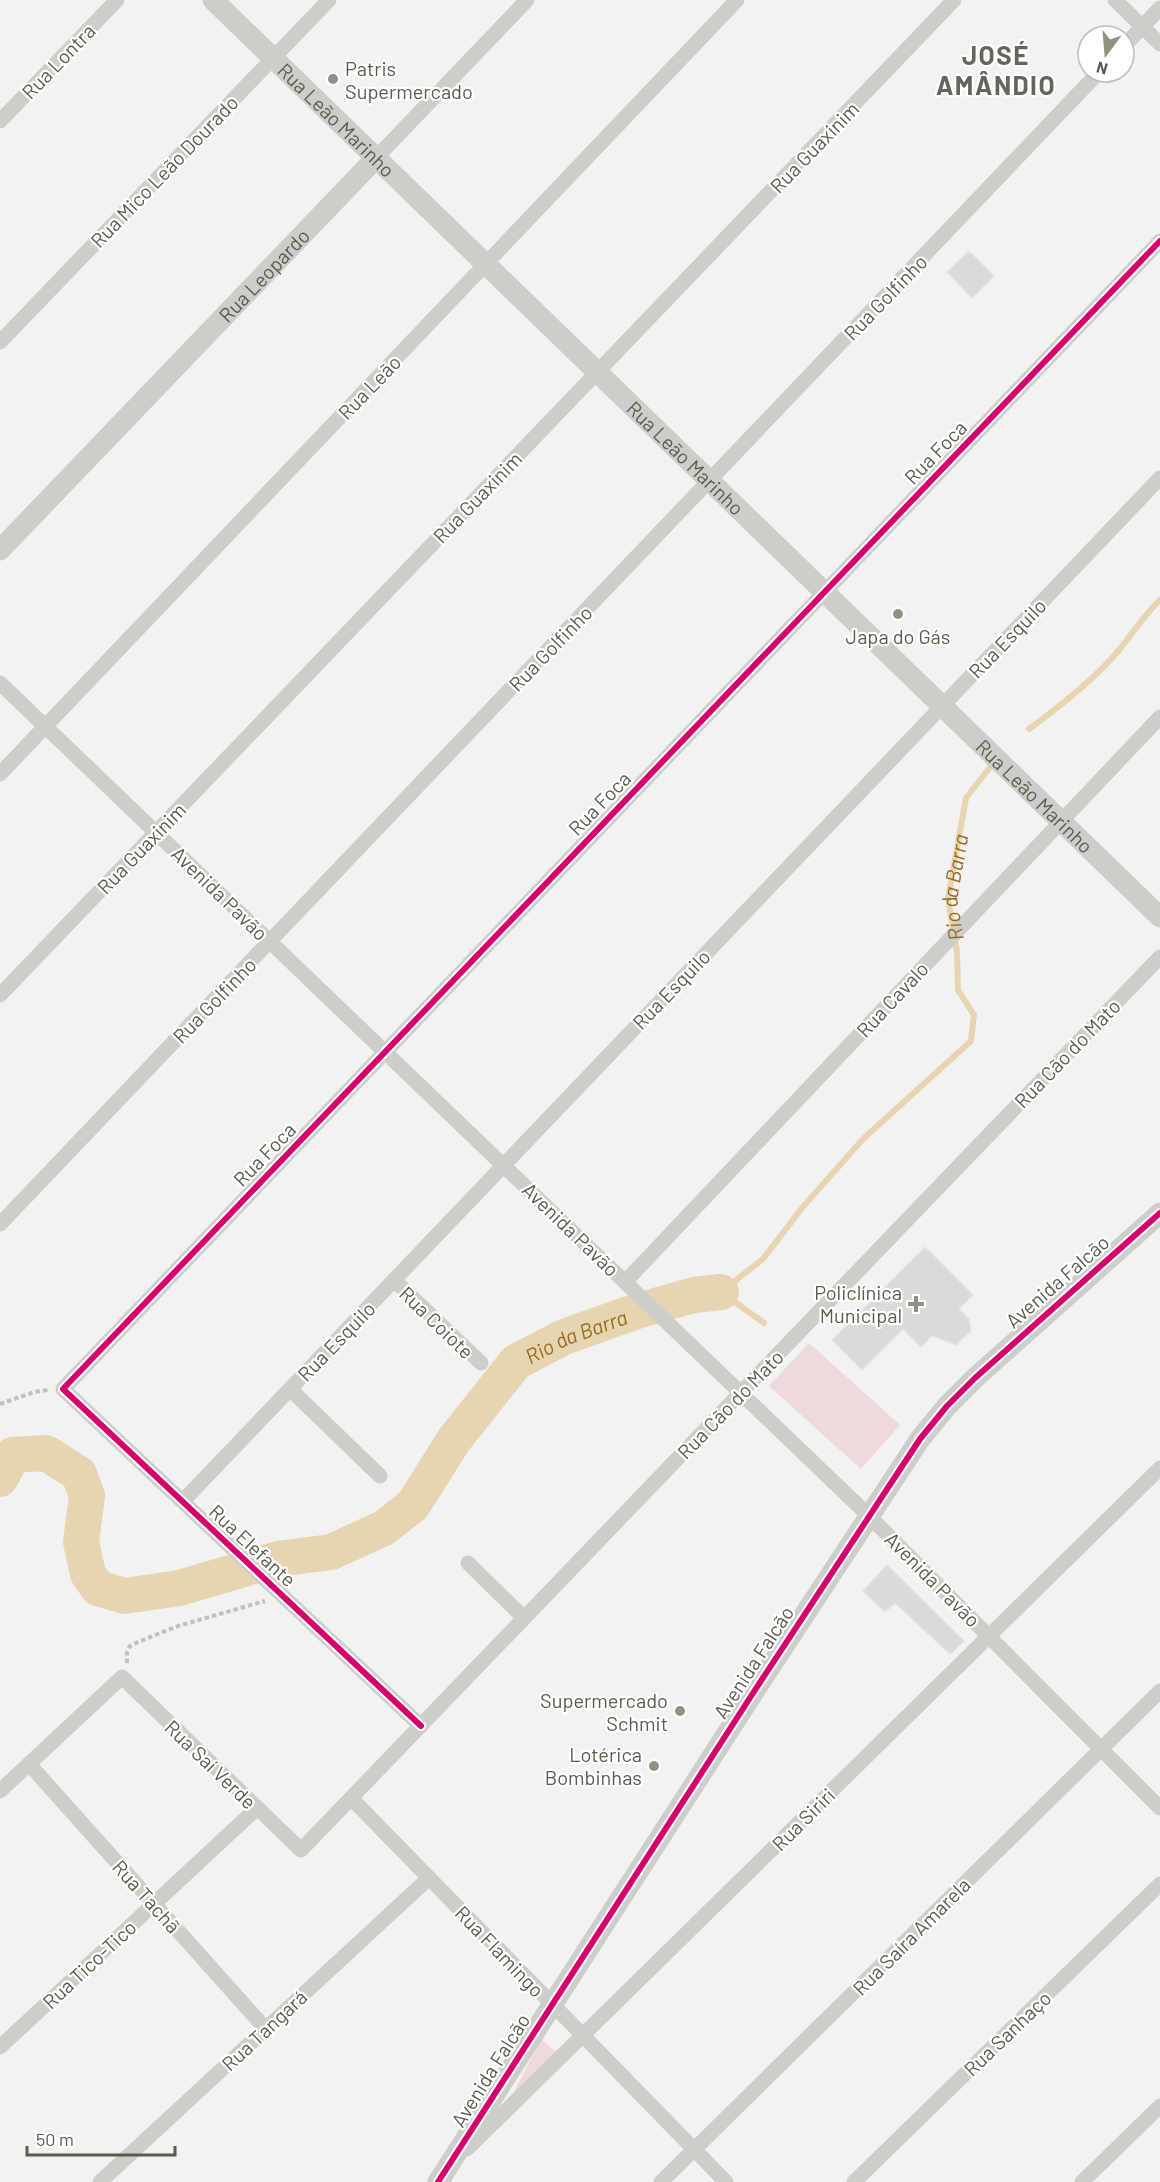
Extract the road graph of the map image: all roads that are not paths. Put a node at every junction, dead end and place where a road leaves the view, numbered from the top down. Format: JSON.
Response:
{"nodes":[{"id":1,"x":117,"y":0,"type":"edge"},
{"id":2,"x":213,"y":0,"type":"edge"},
{"id":3,"x":329,"y":0,"type":"edge"},
{"id":4,"x":527,"y":0,"type":"edge"},
{"id":5,"x":738,"y":0,"type":"edge"},
{"id":6,"x":954,"y":0,"type":"edge"},
{"id":7,"x":1114,"y":0,"type":"edge"},
{"id":8,"x":1160,"y":8,"type":"edge"},
{"id":9,"x":1142,"y":27,"type":"junction"},
{"id":10,"x":1136,"y":33,"type":"edge"},
{"id":11,"x":1160,"y":44,"type":"edge"},
{"id":12,"x":273,"y":58,"type":"junction"},
{"id":13,"x":1088,"y":84,"type":"edge"},
{"id":14,"x":0,"y":121,"type":"edge"},
{"id":15,"x":376,"y":158,"type":"junction"},
{"id":16,"x":1160,"y":241,"type":"edge"},
{"id":17,"x":486,"y":264,"type":"junction"},
{"id":18,"x":0,"y":342,"type":"edge"},
{"id":19,"x":597,"y":372,"type":"junction"},
{"id":20,"x":1160,"y":478,"type":"edge"},
{"id":21,"x":710,"y":481,"type":"junction"},
{"id":22,"x":0,"y":550,"type":"edge"},
{"id":23,"x":824,"y":592,"type":"junction"},
{"id":24,"x":0,"y":683,"type":"edge"},
{"id":25,"x":942,"y":706,"type":"junction"},
{"id":26,"x":1160,"y":717,"type":"edge"},
{"id":27,"x":45,"y":726,"type":"junction"},
{"id":28,"x":0,"y":774,"type":"edge"},
{"id":29,"x":1061,"y":821,"type":"junction"},
{"id":30,"x":156,"y":832,"type":"junction"},
{"id":31,"x":1160,"y":916,"type":"edge"},
{"id":32,"x":270,"y":941,"type":"junction"},
{"id":33,"x":1160,"y":957,"type":"edge"},
{"id":34,"x":0,"y":995,"type":"edge"},
{"id":35,"x":385,"y":1051,"type":"junction"},
{"id":36,"x":504,"y":1165,"type":"junction"},
{"id":37,"x":1160,"y":1213,"type":"edge"},
{"id":38,"x":0,"y":1224,"type":"edge"},
{"id":39,"x":394,"y":1280,"type":"junction"},
{"id":40,"x":625,"y":1282,"type":"junction"},
{"id":41,"x":480,"y":1363,"type":"dead end"},
{"id":42,"x":63,"y":1389,"type":"joint"},
{"id":43,"x":290,"y":1389,"type":"junction"},
{"id":44,"x":741,"y":1392,"type":"junction"},
{"id":45,"x":1160,"y":1468,"type":"edge"},
{"id":46,"x":380,"y":1476,"type":"dead end"},
{"id":47,"x":183,"y":1501,"type":"junction"},
{"id":48,"x":868,"y":1515,"type":"junction"},
{"id":49,"x":468,"y":1563,"type":"dead end"},
{"id":50,"x":524,"y":1618,"type":"junction"},
{"id":51,"x":989,"y":1636,"type":"junction"},
{"id":52,"x":1160,"y":1691,"type":"edge"},
{"id":53,"x":421,"y":1726,"type":"junction"},
{"id":54,"x":1101,"y":1749,"type":"junction"},
{"id":55,"x":29,"y":1764,"type":"junction"},
{"id":56,"x":0,"y":1791,"type":"edge"},
{"id":57,"x":351,"y":1798,"type":"junction"},
{"id":58,"x":257,"y":1808,"type":"junction"},
{"id":59,"x":1160,"y":1808,"type":"edge"},
{"id":60,"x":300,"y":1850,"type":"joint"},
{"id":61,"x":429,"y":1878,"type":"junction"},
{"id":62,"x":1160,"y":1884,"type":"edge"},
{"id":63,"x":154,"y":1904,"type":"junction"},
{"id":64,"x":552,"y":2004,"type":"junction"},
{"id":65,"x":265,"y":2028,"type":"junction"},
{"id":66,"x":583,"y":2036,"type":"junction"},
{"id":67,"x":0,"y":2047,"type":"edge"},
{"id":68,"x":1160,"y":2106,"type":"edge"},
{"id":69,"x":694,"y":2150,"type":"junction"},
{"id":70,"x":442,"y":2176,"type":"edge"},
{"id":71,"x":100,"y":2182,"type":"edge"},
{"id":72,"x":661,"y":2182,"type":"edge"},
{"id":73,"x":726,"y":2182,"type":"edge"},
{"id":74,"x":854,"y":2182,"type":"edge"},
{"id":75,"x":1082,"y":2182,"type":"edge"}],
"edges":[{"from":1,"to":14,"type":"street","name":"Rua Lontra"},
{"from":2,"to":12,"type":"street","name":"Rua Leão Marinho"},
{"from":3,"to":12,"type":"street","name":"Rua Mico Leão Dourado"},
{"from":4,"to":15,"type":"street","name":"Rua Leopardo"},
{"from":5,"to":17,"type":"street","name":"Rua Leão"},
{"from":6,"to":19,"type":"street","name":"Rua Guaxinim"},
{"from":7,"to":9,"type":"street"},
{"from":8,"to":9,"type":"street"},
{"from":9,"to":10,"type":"street"},
{"from":9,"to":11,"type":"street"},
{"from":12,"to":15,"type":"street","name":"Rua Leão Marinho"},
{"from":12,"to":18,"type":"street","name":"Rua Mico Leão Dourado"},
{"from":13,"to":21,"type":"street","name":"Rua Golfinho"},
{"from":15,"to":17,"type":"street","name":"Rua Leão Marinho"},
{"from":15,"to":22,"type":"street","name":"Rua Leopardo"},
{"from":16,"to":23,"type":"street","name":"Rua Foca"},
{"from":17,"to":19,"type":"street","name":"Rua Leão Marinho"},
{"from":17,"to":27,"type":"street","name":"Rua Leão"},
{"from":19,"to":21,"type":"street","name":"Rua Leão Marinho"},
{"from":19,"to":30,"type":"street","name":"Rua Guaxinim"},
{"from":20,"to":25,"type":"street","name":"Rua Esquilo"},
{"from":21,"to":23,"type":"street","name":"Rua Leão Marinho"},
{"from":21,"to":32,"type":"street","name":"Rua Golfinho"},
{"from":23,"to":25,"type":"street","name":"Rua Leão Marinho"},
{"from":23,"to":35,"type":"street","name":"Rua Foca"},
{"from":24,"to":27,"type":"street","name":"Avenida Pavão"},
{"from":25,"to":29,"type":"street","name":"Rua Leão Marinho"},
{"from":25,"to":36,"type":"street","name":"Rua Esquilo"},
{"from":26,"to":29,"type":"street","name":"Rua Cavalo"},
{"from":27,"to":28,"type":"street","name":"Rua Leão"},
{"from":27,"to":30,"type":"street","name":"Avenida Pavão"},
{"from":29,"to":31,"type":"street","name":"Rua Leão Marinho"},
{"from":29,"to":40,"type":"street","name":"Rua Cavalo"},
{"from":30,"to":32,"type":"street","name":"Avenida Pavão"},
{"from":30,"to":34,"type":"street","name":"Rua Guaxinim"},
{"from":32,"to":35,"type":"street","name":"Avenida Pavão"},
{"from":32,"to":38,"type":"street","name":"Rua Golfinho"},
{"from":33,"to":44,"type":"street","name":"Rua Cão do Mato"},
{"from":35,"to":36,"type":"street","name":"Avenida Pavão"},
{"from":35,"to":42,"type":"street","name":"Rua Foca"},
{"from":36,"to":39,"type":"street","name":"Rua Esquilo"},
{"from":36,"to":40,"type":"street","name":"Avenida Pavão"},
{"from":37,"to":48,"type":"street","name":"Avenida Falcão"},
{"from":39,"to":41,"type":"street","name":"Rua Coiote"},
{"from":39,"to":43,"type":"street","name":"Rua Esquilo"},
{"from":40,"to":44,"type":"street","name":"Avenida Pavão"},
{"from":42,"to":47,"type":"street","name":"Rua Elefante"},
{"from":43,"to":46,"type":"street"},
{"from":43,"to":47,"type":"street","name":"Rua Esquilo"},
{"from":44,"to":48,"type":"street","name":"Avenida Pavão"},
{"from":44,"to":50,"type":"street","name":"Rua Cão do Mato"},
{"from":45,"to":51,"type":"street","name":"Rua Siriri"},
{"from":47,"to":53,"type":"street","name":"Rua Elefante"},
{"from":48,"to":51,"type":"street","name":"Avenida Pavão"},
{"from":48,"to":64,"type":"street","name":"Avenida Falcão"},
{"from":49,"to":50,"type":"street"},
{"from":50,"to":53,"type":"street","name":"Rua Cão do Mato"},
{"from":51,"to":54,"type":"street","name":"Avenida Pavão"},
{"from":51,"to":66,"type":"street","name":"Rua Siriri"},
{"from":52,"to":54,"type":"street","name":"Rua Saíra Amarela"},
{"from":53,"to":57,"type":"street","name":"Rua Cão do Mato"},
{"from":54,"to":59,"type":"street","name":"Avenida Pavão"},
{"from":54,"to":69,"type":"street","name":"Rua Saíra Amarela"},
{"from":55,"to":56,"type":"street"},
{"from":55,"to":58,"type":"street","name":"Rua Saí Verde"},
{"from":55,"to":63,"type":"street","name":"Rua Tachã"},
{"from":57,"to":60,"type":"street","name":"Rua Cão do Mato"},
{"from":57,"to":61,"type":"street","name":"Rua Flamingo"},
{"from":58,"to":60,"type":"street","name":"Rua Saí Verde"},
{"from":58,"to":63,"type":"street","name":"Rua Tico-Tico"},
{"from":61,"to":64,"type":"street","name":"Rua Flamingo"},
{"from":61,"to":65,"type":"street","name":"Rua Tangará"},
{"from":62,"to":74,"type":"street","name":"Rua Sanhaço"},
{"from":63,"to":65,"type":"street","name":"Rua Tachã"},
{"from":63,"to":67,"type":"street","name":"Rua Tico-Tico"},
{"from":64,"to":66,"type":"street","name":"Rua Flamingo"},
{"from":64,"to":70,"type":"street","name":"Avenida Falcão"},
{"from":65,"to":71,"type":"street","name":"Rua Tangará"},
{"from":66,"to":69,"type":"street","name":"Rua Flamingo"},
{"from":66,"to":70,"type":"street","name":"Rua Siriri"},
{"from":68,"to":75,"type":"street"},
{"from":69,"to":72,"type":"street","name":"Rua Saíra Amarela"},
{"from":69,"to":73,"type":"street","name":"Rua Flamingo"}]}
